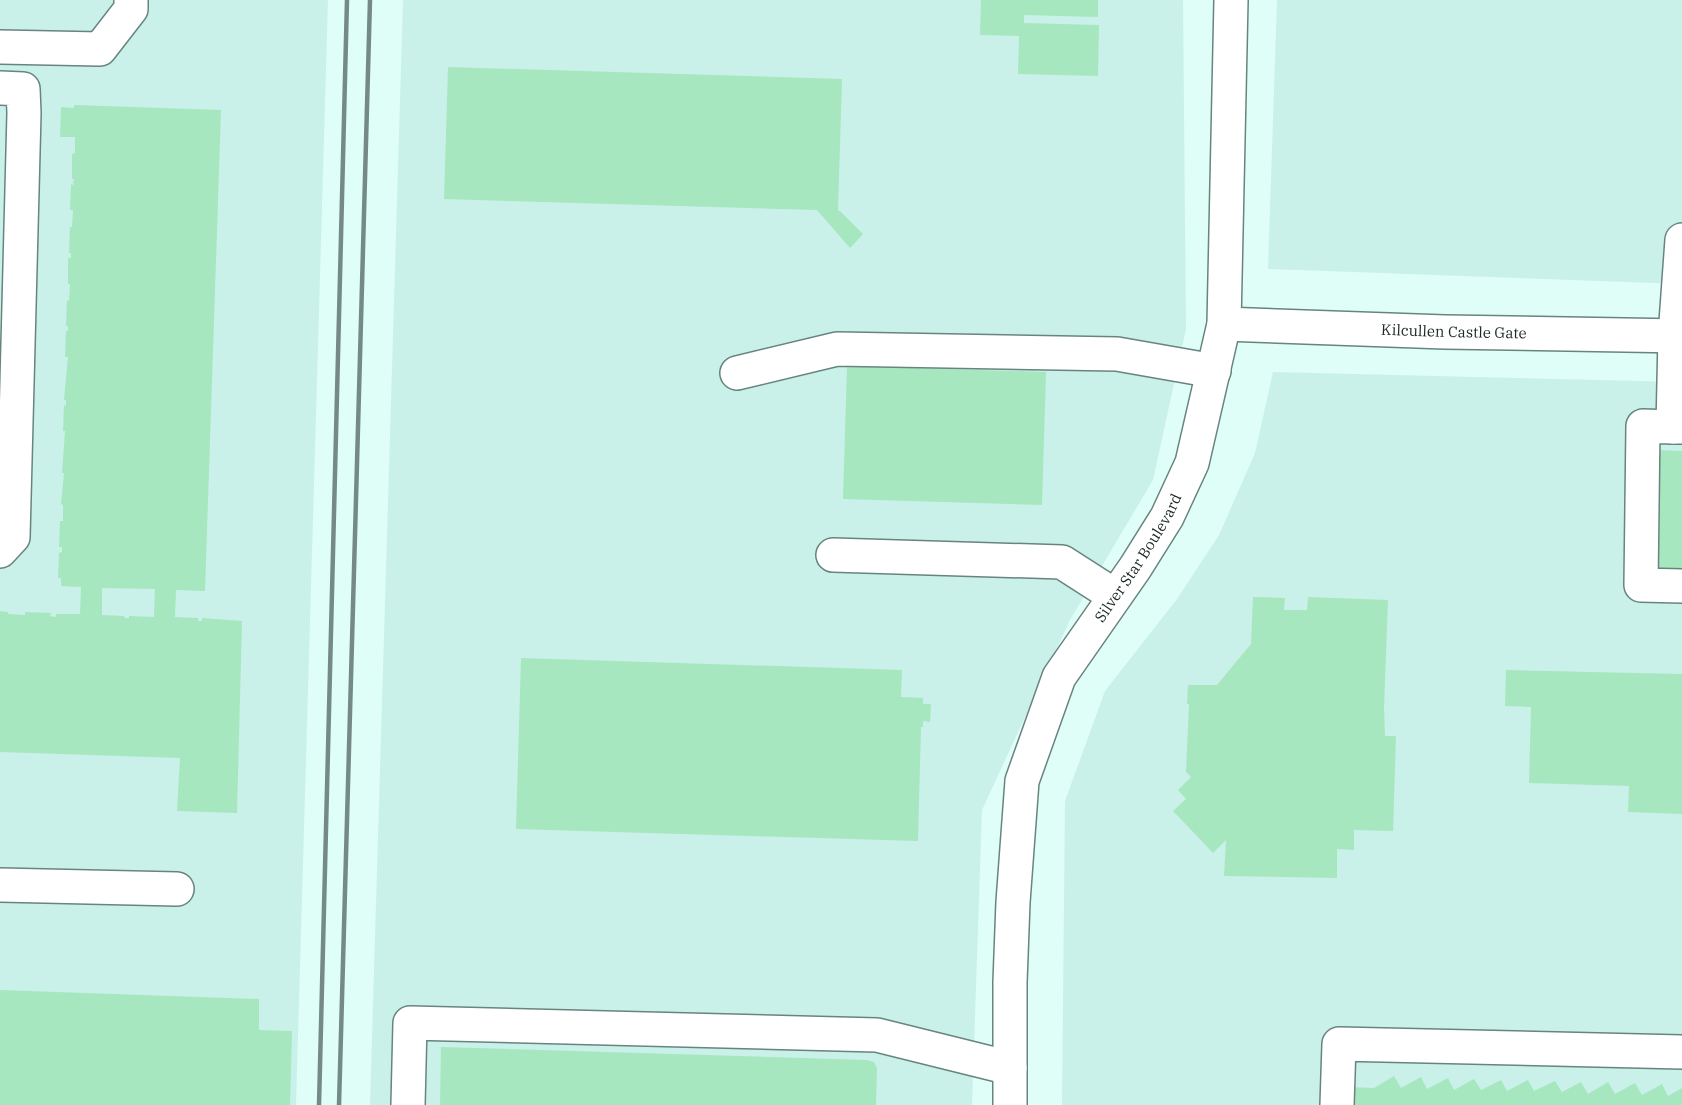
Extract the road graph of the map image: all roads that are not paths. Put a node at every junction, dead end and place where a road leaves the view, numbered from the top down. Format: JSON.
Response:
{"nodes":[{"id":1,"x":131,"y":0,"type":"edge"},
{"id":2,"x":1231,"y":0,"type":"edge"},
{"id":3,"x":0,"y":47,"type":"edge"},
{"id":4,"x":0,"y":88,"type":"edge"},
{"id":5,"x":1682,"y":240,"type":"edge"},
{"id":6,"x":9,"y":316,"type":"edge"},
{"id":7,"x":1224,"y":324,"type":"junction"},
{"id":8,"x":1678,"y":336,"type":"edge"},
{"id":9,"x":1214,"y":371,"type":"junction"},
{"id":10,"x":738,"y":373,"type":"dead end"},
{"id":11,"x":1678,"y":427,"type":"edge"},
{"id":12,"x":0,"y":551,"type":"edge"},
{"id":13,"x":833,"y":555,"type":"dead end"},
{"id":14,"x":1682,"y":586,"type":"edge"},
{"id":15,"x":1115,"y":596,"type":"junction"},
{"id":16,"x":0,"y":885,"type":"edge"},
{"id":17,"x":177,"y":889,"type":"dead end"},
{"id":18,"x":1682,"y":1052,"type":"edge"},
{"id":19,"x":1010,"y":1068,"type":"junction"},
{"id":20,"x":408,"y":1105,"type":"edge"},
{"id":21,"x":1010,"y":1105,"type":"edge"},
{"id":22,"x":1337,"y":1105,"type":"edge"}],
"edges":[{"from":1,"to":3,"type":"street"},
{"from":2,"to":7,"type":"street","name":"Silver Star Boulevard"},
{"from":4,"to":6,"type":"street"},
{"from":5,"to":8,"type":"street"},
{"from":6,"to":12,"type":"street"},
{"from":7,"to":8,"type":"street","name":"Kilcullen Castle Gate"},
{"from":7,"to":9,"type":"street","name":"Silver Star Boulevard"},
{"from":8,"to":11,"type":"street"},
{"from":9,"to":10,"type":"street"},
{"from":9,"to":15,"type":"street","name":"Silver Star Boulevard"},
{"from":11,"to":14,"type":"street"},
{"from":13,"to":15,"type":"street"},
{"from":15,"to":19,"type":"street","name":"Silver Star Boulevard"},
{"from":16,"to":17,"type":"street"},
{"from":18,"to":22,"type":"street"},
{"from":19,"to":20,"type":"street"},
{"from":19,"to":21,"type":"street","name":"Silver Star Boulevard"}]}
